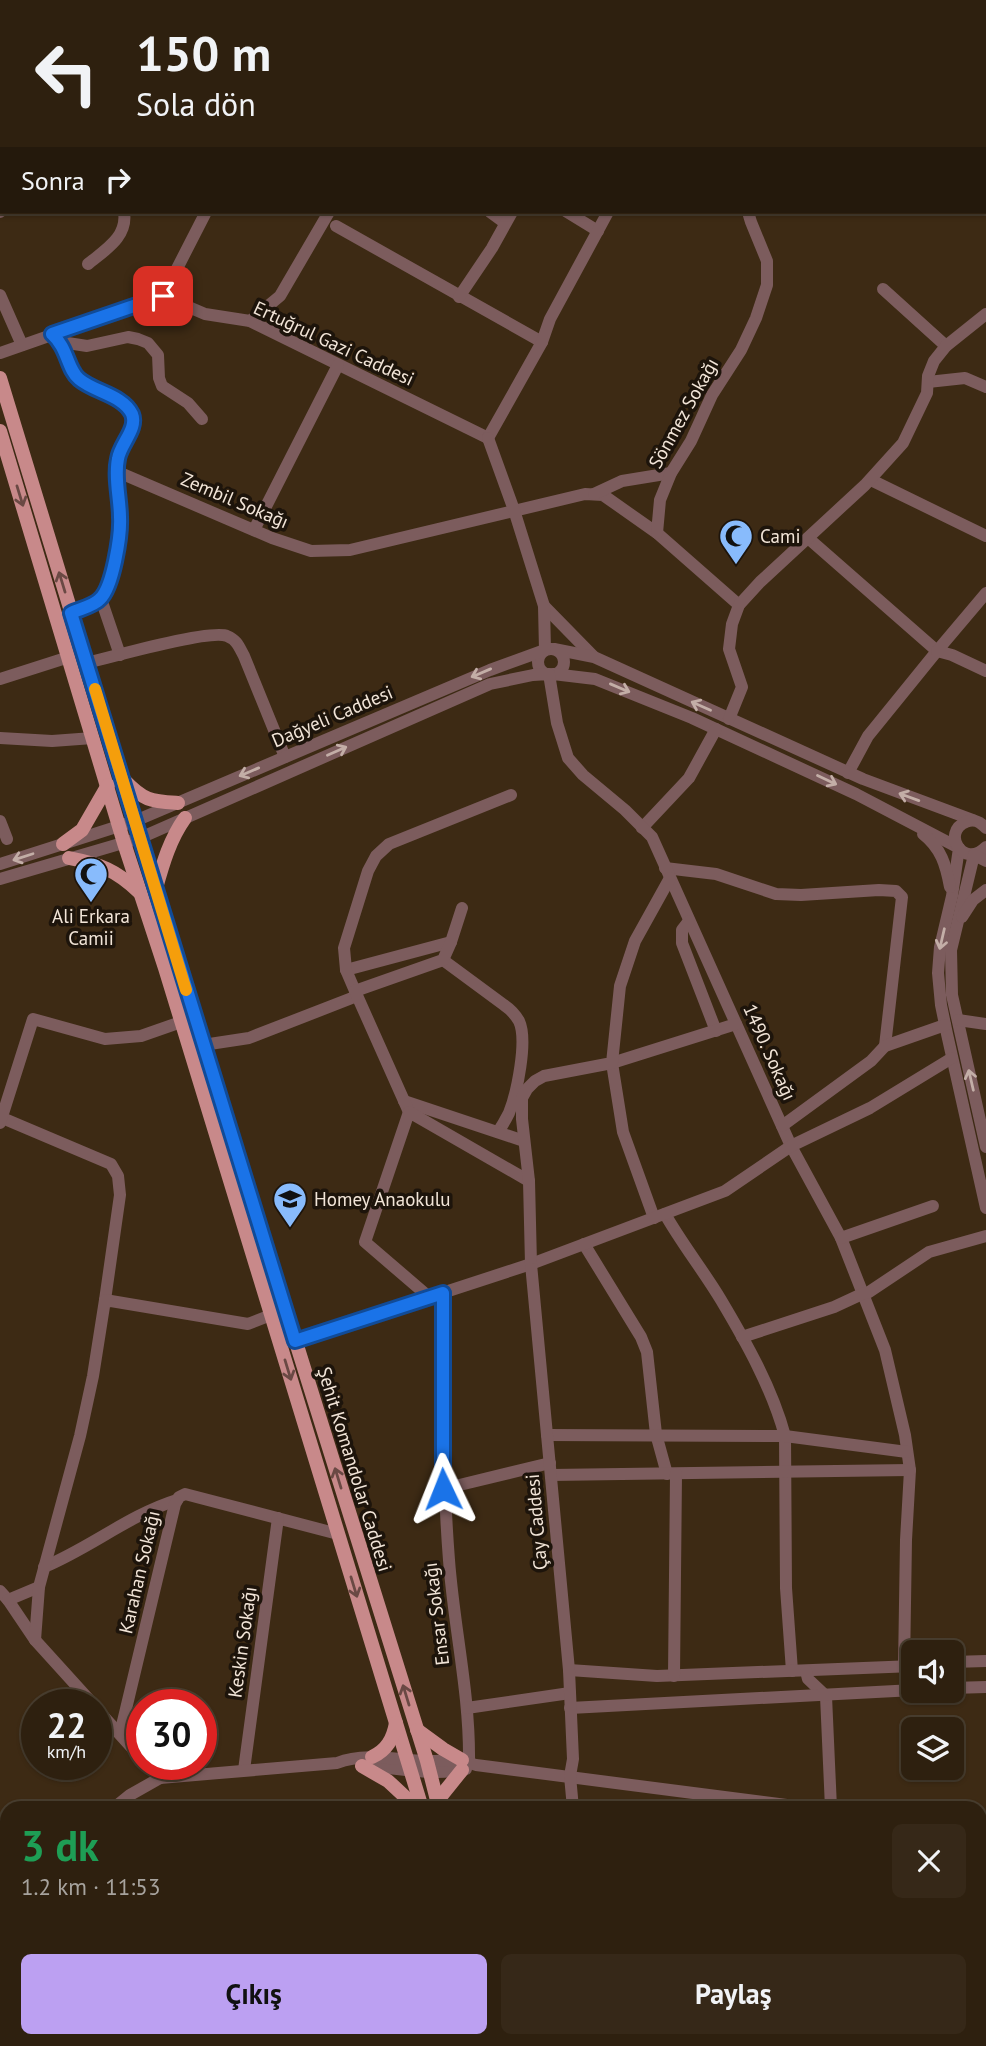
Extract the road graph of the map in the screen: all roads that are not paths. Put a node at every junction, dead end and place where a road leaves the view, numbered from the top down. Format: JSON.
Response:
{"nodes":[{"id":1,"x":124,"y":214,"type":"edge"},
{"id":2,"x":204,"y":214,"type":"edge"},
{"id":3,"x":328,"y":214,"type":"edge"},
{"id":4,"x":570,"y":214,"type":"edge"},
{"id":5,"x":607,"y":214,"type":"edge"},
{"id":6,"x":749,"y":214,"type":"edge"},
{"id":7,"x":509,"y":217,"type":"edge"},
{"id":8,"x":336,"y":226,"type":"dead end"},
{"id":9,"x":598,"y":231,"type":"junction"},
{"id":10,"x":88,"y":264,"type":"dead end"},
{"id":11,"x":883,"y":289,"type":"dead end"},
{"id":12,"x":0,"y":295,"type":"edge"},
{"id":13,"x":163,"y":296,"type":"junction"},
{"id":14,"x":459,"y":297,"type":"junction"},
{"id":15,"x":986,"y":314,"type":"edge"},
{"id":16,"x":250,"y":321,"type":"junction"},
{"id":17,"x":57,"y":338,"type":"junction"},
{"id":18,"x":542,"y":342,"type":"junction"},
{"id":19,"x":22,"y":345,"type":"junction"},
{"id":20,"x":946,"y":346,"type":"junction"},
{"id":21,"x":0,"y":353,"type":"edge"},
{"id":22,"x":338,"y":365,"type":"junction"},
{"id":23,"x":0,"y":378,"type":"edge"},
{"id":24,"x":928,"y":382,"type":"junction"},
{"id":25,"x":986,"y":387,"type":"edge"},
{"id":26,"x":202,"y":419,"type":"dead end"},
{"id":27,"x":0,"y":431,"type":"edge"},
{"id":28,"x":488,"y":438,"type":"junction"},
{"id":29,"x":118,"y":472,"type":"junction"},
{"id":30,"x":671,"y":473,"type":"junction"},
{"id":31,"x":871,"y":480,"type":"junction"},
{"id":32,"x":594,"y":494,"type":"junction"},
{"id":33,"x":514,"y":510,"type":"junction"},
{"id":34,"x":254,"y":530,"type":"junction"},
{"id":35,"x":657,"y":533,"type":"junction"},
{"id":36,"x":986,"y":536,"type":"edge"},
{"id":37,"x":807,"y":538,"type":"junction"},
{"id":38,"x":986,"y":593,"type":"edge"},
{"id":39,"x":101,"y":599,"type":"junction"},
{"id":40,"x":738,"y":605,"type":"junction"},
{"id":41,"x":544,"y":606,"type":"junction"},
{"id":42,"x":71,"y":613,"type":"junction"},
{"id":43,"x":550,"y":649,"type":"junction"},
{"id":44,"x":937,"y":651,"type":"junction"},
{"id":45,"x":120,"y":655,"type":"junction"},
{"id":46,"x":69,"y":657,"type":"junction"},
{"id":47,"x":594,"y":657,"type":"junction"},
{"id":48,"x":87,"y":663,"type":"junction"},
{"id":49,"x":986,"y":671,"type":"edge"},
{"id":50,"x":551,"y":674,"type":"junction"},
{"id":51,"x":0,"y":679,"type":"edge"},
{"id":52,"x":729,"y":719,"type":"junction"},
{"id":53,"x":716,"y":729,"type":"junction"},
{"id":54,"x":0,"y":738,"type":"edge"},
{"id":55,"x":93,"y":738,"type":"junction"},
{"id":56,"x":285,"y":757,"type":"junction"},
{"id":57,"x":848,"y":773,"type":"junction"},
{"id":58,"x":122,"y":778,"type":"junction"},
{"id":59,"x":108,"y":785,"type":"junction"},
{"id":60,"x":511,"y":795,"type":"dead end"},
{"id":61,"x":178,"y":803,"type":"junction"},
{"id":62,"x":185,"y":818,"type":"junction"},
{"id":63,"x":906,"y":820,"type":"junction"},
{"id":64,"x":0,"y":821,"type":"edge"},
{"id":65,"x":135,"y":821,"type":"junction"},
{"id":66,"x":982,"y":825,"type":"edge"},
{"id":67,"x":120,"y":826,"type":"junction"},
{"id":68,"x":642,"y":828,"type":"junction"},
{"id":69,"x":140,"y":838,"type":"junction"},
{"id":70,"x":7,"y":839,"type":"dead end"},
{"id":71,"x":124,"y":843,"type":"junction"},
{"id":72,"x":63,"y":844,"type":"junction"},
{"id":73,"x":986,"y":847,"type":"edge"},
{"id":74,"x":958,"y":848,"type":"junction"},
{"id":75,"x":974,"y":855,"type":"junction"},
{"id":76,"x":69,"y":858,"type":"junction"},
{"id":77,"x":986,"y":861,"type":"edge"},
{"id":78,"x":0,"y":864,"type":"edge"},
{"id":79,"x":668,"y":873,"type":"junction"},
{"id":80,"x":0,"y":879,"type":"edge"},
{"id":81,"x":984,"y":890,"type":"edge"},
{"id":82,"x":149,"y":892,"type":"junction"},
{"id":83,"x":952,"y":897,"type":"junction"},
{"id":84,"x":462,"y":908,"type":"dead end"},
{"id":85,"x":689,"y":921,"type":"junction"},
{"id":86,"x":957,"y":923,"type":"junction"},
{"id":87,"x":452,"y":942,"type":"junction"},
{"id":88,"x":443,"y":960,"type":"junction"},
{"id":89,"x":346,"y":970,"type":"junction"},
{"id":90,"x":356,"y":993,"type":"junction"},
{"id":91,"x":181,"y":1021,"type":"junction"},
{"id":92,"x":952,"y":1023,"type":"junction"},
{"id":93,"x":736,"y":1024,"type":"junction"},
{"id":94,"x":986,"y":1024,"type":"edge"},
{"id":95,"x":716,"y":1031,"type":"junction"},
{"id":96,"x":203,"y":1045,"type":"junction"},
{"id":97,"x":885,"y":1046,"type":"junction"},
{"id":98,"x":953,"y":1058,"type":"junction"},
{"id":99,"x":612,"y":1063,"type":"junction"},
{"id":100,"x":406,"y":1106,"type":"junction"},
{"id":101,"x":1,"y":1119,"type":"edge"},
{"id":102,"x":782,"y":1126,"type":"junction"},
{"id":103,"x":498,"y":1132,"type":"junction"},
{"id":104,"x":524,"y":1141,"type":"junction"},
{"id":105,"x":791,"y":1146,"type":"junction"},
{"id":106,"x":986,"y":1147,"type":"edge"},
{"id":107,"x":528,"y":1181,"type":"junction"},
{"id":108,"x":933,"y":1206,"type":"dead end"},
{"id":109,"x":986,"y":1208,"type":"edge"},
{"id":110,"x":660,"y":1216,"type":"junction"},
{"id":111,"x":986,"y":1236,"type":"edge"},
{"id":112,"x":841,"y":1238,"type":"junction"},
{"id":113,"x":584,"y":1244,"type":"junction"},
{"id":114,"x":531,"y":1264,"type":"junction"},
{"id":115,"x":443,"y":1293,"type":"junction"},
{"id":116,"x":862,"y":1294,"type":"junction"},
{"id":117,"x":429,"y":1297,"type":"junction"},
{"id":118,"x":105,"y":1300,"type":"junction"},
{"id":119,"x":271,"y":1315,"type":"junction"},
{"id":120,"x":742,"y":1337,"type":"junction"},
{"id":121,"x":295,"y":1341,"type":"junction"},
{"id":122,"x":547,"y":1434,"type":"junction"},
{"id":123,"x":656,"y":1434,"type":"junction"},
{"id":124,"x":785,"y":1436,"type":"junction"},
{"id":125,"x":907,"y":1452,"type":"junction"},
{"id":126,"x":551,"y":1469,"type":"junction"},
{"id":127,"x":910,"y":1470,"type":"junction"},
{"id":128,"x":784,"y":1472,"type":"junction"},
{"id":129,"x":671,"y":1474,"type":"junction"},
{"id":130,"x":443,"y":1489,"type":"junction"},
{"id":131,"x":177,"y":1500,"type":"junction"},
{"id":132,"x":278,"y":1518,"type":"junction"},
{"id":133,"x":338,"y":1534,"type":"junction"},
{"id":134,"x":44,"y":1567,"type":"junction"},
{"id":135,"x":39,"y":1587,"type":"junction"},
{"id":136,"x":4,"y":1595,"type":"edge"},
{"id":137,"x":35,"y":1640,"type":"junction"},
{"id":138,"x":908,"y":1640,"type":"edge"},
{"id":139,"x":986,"y":1661,"type":"edge"},
{"id":140,"x":964,"y":1662,"type":"edge"},
{"id":141,"x":901,"y":1667,"type":"edge"},
{"id":142,"x":569,"y":1670,"type":"junction"},
{"id":143,"x":792,"y":1671,"type":"junction"},
{"id":144,"x":806,"y":1671,"type":"junction"},
{"id":145,"x":674,"y":1676,"type":"junction"},
{"id":146,"x":986,"y":1687,"type":"edge"},
{"id":147,"x":964,"y":1688,"type":"edge"},
{"id":148,"x":79,"y":1689,"type":"edge"},
{"id":149,"x":901,"y":1691,"type":"edge"},
{"id":150,"x":570,"y":1693,"type":"junction"},
{"id":151,"x":825,"y":1696,"type":"junction"},
{"id":152,"x":467,"y":1708,"type":"junction"},
{"id":153,"x":570,"y":1708,"type":"junction"},
{"id":154,"x":396,"y":1721,"type":"junction"},
{"id":155,"x":112,"y":1725,"type":"edge"},
{"id":156,"x":417,"y":1730,"type":"junction"},
{"id":157,"x":120,"y":1734,"type":"junction"},
{"id":158,"x":126,"y":1741,"type":"edge"},
{"id":159,"x":367,"y":1762,"type":"junction"},
{"id":160,"x":409,"y":1764,"type":"junction"},
{"id":161,"x":467,"y":1764,"type":"junction"},
{"id":162,"x":428,"y":1767,"type":"junction"},
{"id":163,"x":244,"y":1770,"type":"junction"},
{"id":164,"x":217,"y":1773,"type":"edge"},
{"id":165,"x":570,"y":1776,"type":"junction"},
{"id":166,"x":156,"y":1780,"type":"edge"},
{"id":167,"x":123,"y":1801,"type":"edge"},
{"id":168,"x":411,"y":1801,"type":"edge"},
{"id":169,"x":417,"y":1801,"type":"edge"},
{"id":170,"x":437,"y":1801,"type":"edge"},
{"id":171,"x":441,"y":1801,"type":"edge"},
{"id":172,"x":572,"y":1801,"type":"edge"},
{"id":173,"x":739,"y":1801,"type":"edge"},
{"id":174,"x":831,"y":1801,"type":"edge"}],
"edges":[{"from":1,"to":10,"type":"street"},
{"from":2,"to":13,"type":"street"},
{"from":3,"to":16,"type":"street"},
{"from":4,"to":9,"type":"street"},
{"from":5,"to":9,"type":"street"},
{"from":6,"to":30,"type":"street","name":"Sönmez Sokağı"},
{"from":7,"to":14,"type":"street"},
{"from":8,"to":14,"type":"street"},
{"from":9,"to":18,"type":"street"},
{"from":11,"to":20,"type":"street"},
{"from":12,"to":19,"type":"street"},
{"from":13,"to":16,"type":"street","name":"Ertuğrul Gazi Caddesi"},
{"from":13,"to":17,"type":"street"},
{"from":14,"to":18,"type":"street"},
{"from":15,"to":20,"type":"street"},
{"from":16,"to":22,"type":"street","name":"Ertuğrul Gazi Caddesi"},
{"from":17,"to":19,"type":"street"},
{"from":17,"to":26,"type":"street"},
{"from":17,"to":29,"type":"street"},
{"from":18,"to":28,"type":"street"},
{"from":19,"to":21,"type":"street"},
{"from":20,"to":24,"type":"street"},
{"from":22,"to":28,"type":"street","name":"Ertuğrul Gazi Caddesi"},
{"from":22,"to":34,"type":"street"},
{"from":42,"to":23,"type":"main road","name":"Şehit Komandolar Caddesi","one_way":true},
{"from":24,"to":25,"type":"street"},
{"from":24,"to":31,"type":"street"},
{"from":27,"to":46,"type":"main road","name":"Şehit Komandolar Caddesi","one_way":true},
{"from":28,"to":33,"type":"street"},
{"from":29,"to":34,"type":"street","name":"Zembil Sokağı"},
{"from":29,"to":39,"type":"street"},
{"from":30,"to":32,"type":"street","name":"Zembil Sokağı"},
{"from":30,"to":35,"type":"street","name":"Sönmez Sokağı"},
{"from":31,"to":36,"type":"street"},
{"from":31,"to":37,"type":"street"},
{"from":32,"to":33,"type":"street","name":"Zembil Sokağı"},
{"from":32,"to":35,"type":"street"},
{"from":33,"to":34,"type":"street","name":"Zembil Sokağı"},
{"from":33,"to":41,"type":"street"},
{"from":35,"to":40,"type":"street"},
{"from":37,"to":40,"type":"street"},
{"from":37,"to":44,"type":"street"},
{"from":38,"to":44,"type":"street"},
{"from":39,"to":42,"type":"street"},
{"from":39,"to":45,"type":"street"},
{"from":40,"to":52,"type":"street"},
{"from":41,"to":43,"type":"street"},
{"from":41,"to":47,"type":"street"},
{"from":42,"to":48,"type":"main road","name":"Şehit Komandolar Caddesi"},
{"from":43,"to":47,"type":"street"},
{"from":43,"to":50,"type":"street"},
{"from":43,"to":50,"type":"street"},
{"from":43,"to":56,"type":"street","name":"Dağyeli Caddesi","one_way":true},
{"from":44,"to":49,"type":"street"},
{"from":44,"to":57,"type":"street"},
{"from":45,"to":48,"type":"street"},
{"from":45,"to":56,"type":"street"},
{"from":46,"to":51,"type":"street"},
{"from":46,"to":55,"type":"main road","name":"Şehit Komandolar Caddesi"},
{"from":52,"to":47,"type":"street","one_way":true},
{"from":48,"to":58,"type":"main road","name":"Şehit Komandolar Caddesi"},
{"from":50,"to":53,"type":"street","name":"Dağyeli Caddesi","one_way":true},
{"from":62,"to":50,"type":"street","name":"Dağyeli Caddesi","one_way":true},
{"from":50,"to":68,"type":"street","name":"1490. Sokağı"},
{"from":52,"to":57,"type":"street"},
{"from":53,"to":63,"type":"street","name":"Dağyeli Caddesi","one_way":true},
{"from":53,"to":68,"type":"street"},
{"from":54,"to":55,"type":"street"},
{"from":55,"to":59,"type":"main road","name":"Şehit Komandolar Caddesi"},
{"from":56,"to":61,"type":"street","name":"Dağyeli Caddesi","one_way":true},
{"from":66,"to":57,"type":"street","one_way":true},
{"from":58,"to":61,"type":"main road"},
{"from":58,"to":65,"type":"main road","name":"Şehit Komandolar Caddesi"},
{"from":59,"to":67,"type":"main road","name":"Şehit Komandolar Caddesi"},
{"from":59,"to":72,"type":"main road"},
{"from":60,"to":89,"type":"street"},
{"from":61,"to":65,"type":"street","name":"Dağyeli Caddesi"},
{"from":62,"to":69,"type":"street","name":"Dağyeli Caddesi"},
{"from":62,"to":82,"type":"main road"},
{"from":63,"to":74,"type":"street"},
{"from":63,"to":83,"type":"street"},
{"from":64,"to":70,"type":"street"},
{"from":65,"to":67,"type":"street","name":"Dağyeli Caddesi"},
{"from":65,"to":69,"type":"main road","name":"Şehit Komandolar Caddesi"},
{"from":66,"to":74,"type":"street"},
{"from":67,"to":71,"type":"main road","name":"Şehit Komandolar Caddesi"},
{"from":67,"to":72,"type":"street","name":"Dağyeli Caddesi"},
{"from":68,"to":79,"type":"street","name":"1490. Sokağı"},
{"from":69,"to":71,"type":"street","name":"Dağyeli Caddesi"},
{"from":69,"to":82,"type":"main road","name":"Şehit Komandolar Caddesi"},
{"from":71,"to":76,"type":"street","name":"Dağyeli Caddesi"},
{"from":71,"to":82,"type":"main road","name":"Şehit Komandolar Caddesi"},
{"from":72,"to":78,"type":"street","name":"Dağyeli Caddesi","one_way":true},
{"from":73,"to":75,"type":"street"},
{"from":74,"to":75,"type":"street"},
{"from":74,"to":83,"type":"street"},
{"from":75,"to":77,"type":"street"},
{"from":75,"to":86,"type":"street"},
{"from":76,"to":80,"type":"street","name":"Dağyeli Caddesi"},
{"from":76,"to":82,"type":"main road"},
{"from":79,"to":85,"type":"street","name":"1490. Sokağı"},
{"from":79,"to":97,"type":"street"},
{"from":79,"to":99,"type":"street"},
{"from":81,"to":86,"type":"street"},
{"from":82,"to":91,"type":"main road","name":"Şehit Komandolar Caddesi"},
{"from":82,"to":96,"type":"main road","name":"Şehit Komandolar Caddesi"},
{"from":83,"to":92,"type":"street","one_way":true},
{"from":84,"to":87,"type":"street"},
{"from":85,"to":93,"type":"street","name":"1490. Sokağı"},
{"from":85,"to":95,"type":"street"},
{"from":86,"to":92,"type":"street"},
{"from":87,"to":88,"type":"street"},
{"from":87,"to":89,"type":"street"},
{"from":88,"to":90,"type":"street"},
{"from":88,"to":103,"type":"street"},
{"from":89,"to":90,"type":"street"},
{"from":90,"to":96,"type":"street"},
{"from":90,"to":100,"type":"street"},
{"from":91,"to":101,"type":"street"},
{"from":91,"to":119,"type":"main road","name":"Şehit Komandolar Caddesi"},
{"from":92,"to":94,"type":"street"},
{"from":92,"to":97,"type":"street"},
{"from":92,"to":98,"type":"street"},
{"from":106,"to":92,"type":"street","one_way":true},
{"from":93,"to":95,"type":"street","name":"Çay Caddesi"},
{"from":93,"to":102,"type":"street","name":"1490. Sokağı"},
{"from":95,"to":99,"type":"street","name":"Çay Caddesi"},
{"from":96,"to":121,"type":"main road","name":"Şehit Komandolar Caddesi"},
{"from":97,"to":102,"type":"street"},
{"from":98,"to":105,"type":"street"},
{"from":98,"to":109,"type":"street"},
{"from":99,"to":104,"type":"street","name":"Çay Caddesi"},
{"from":99,"to":110,"type":"street"},
{"from":100,"to":103,"type":"street"},
{"from":100,"to":107,"type":"street"},
{"from":100,"to":117,"type":"street"},
{"from":101,"to":118,"type":"street"},
{"from":102,"to":105,"type":"street","name":"1490. Sokağı"},
{"from":103,"to":104,"type":"street"},
{"from":104,"to":107,"type":"street","name":"Çay Caddesi"},
{"from":105,"to":110,"type":"street"},
{"from":105,"to":112,"type":"street","name":"1490. Sokağı"},
{"from":107,"to":114,"type":"street","name":"Çay Caddesi"},
{"from":108,"to":112,"type":"street"},
{"from":110,"to":113,"type":"street"},
{"from":110,"to":120,"type":"street"},
{"from":111,"to":116,"type":"street"},
{"from":112,"to":116,"type":"street","name":"1490. Sokağı"},
{"from":113,"to":114,"type":"street"},
{"from":113,"to":123,"type":"street"},
{"from":114,"to":115,"type":"street"},
{"from":114,"to":122,"type":"street","name":"Çay Caddesi"},
{"from":115,"to":117,"type":"street"},
{"from":115,"to":130,"type":"street","name":"Ensar Sokağı"},
{"from":116,"to":120,"type":"street"},
{"from":116,"to":125,"type":"street","name":"1490. Sokağı"},
{"from":117,"to":121,"type":"street"},
{"from":118,"to":119,"type":"street"},
{"from":118,"to":134,"type":"street"},
{"from":119,"to":133,"type":"main road","name":"Şehit Komandolar Caddesi","one_way":true},
{"from":120,"to":124,"type":"street"},
{"from":156,"to":121,"type":"main road","name":"Şehit Komandolar Caddesi","one_way":true},
{"from":122,"to":123,"type":"street"},
{"from":122,"to":126,"type":"street","name":"Çay Caddesi"},
{"from":123,"to":124,"type":"street"},
{"from":123,"to":129,"type":"street"},
{"from":124,"to":125,"type":"street"},
{"from":124,"to":128,"type":"street"},
{"from":125,"to":127,"type":"street","name":"1490. Sokağı"},
{"from":126,"to":129,"type":"street"},
{"from":126,"to":130,"type":"street"},
{"from":126,"to":142,"type":"street","name":"Çay Caddesi"},
{"from":127,"to":128,"type":"street"},
{"from":127,"to":138,"type":"street","name":"1490. Sokağı"},
{"from":128,"to":129,"type":"street"},
{"from":128,"to":143,"type":"street"},
{"from":129,"to":145,"type":"street"},
{"from":130,"to":152,"type":"street","name":"Ensar Sokağı"},
{"from":131,"to":132,"type":"street","name":"Karahan Sokağı"},
{"from":131,"to":134,"type":"street"},
{"from":131,"to":157,"type":"street","name":"Karahan Sokağı"},
{"from":132,"to":133,"type":"street","name":"Karahan Sokağı"},
{"from":132,"to":163,"type":"street","name":"Keskin Sokağı"},
{"from":133,"to":154,"type":"main road","name":"Şehit Komandolar Caddesi","one_way":true},
{"from":134,"to":135,"type":"street"},
{"from":135,"to":136,"type":"street"},
{"from":135,"to":137,"type":"street"},
{"from":136,"to":137,"type":"street"},
{"from":137,"to":148,"type":"street"},
{"from":139,"to":140,"type":"street"},
{"from":141,"to":144,"type":"street"},
{"from":142,"to":145,"type":"street"},
{"from":142,"to":150,"type":"street","name":"Çay Caddesi"},
{"from":143,"to":144,"type":"street"},
{"from":143,"to":145,"type":"street"},
{"from":144,"to":151,"type":"street"},
{"from":146,"to":147,"type":"street"},
{"from":149,"to":151,"type":"street"},
{"from":150,"to":152,"type":"street"},
{"from":150,"to":153,"type":"street","name":"Çay Caddesi"},
{"from":151,"to":153,"type":"street"},
{"from":151,"to":174,"type":"street"},
{"from":152,"to":161,"type":"street","name":"Ensar Sokağı"},
{"from":153,"to":165,"type":"street","name":"Çay Caddesi"},
{"from":154,"to":159,"type":"main road"},
{"from":154,"to":160,"type":"main road","name":"Şehit Komandolar Caddesi"},
{"from":155,"to":157,"type":"street"},
{"from":156,"to":161,"type":"main road"},
{"from":156,"to":162,"type":"main road","name":"Şehit Komandolar Caddesi"},
{"from":157,"to":158,"type":"street"},
{"from":159,"to":160,"type":"street"},
{"from":159,"to":163,"type":"street"},
{"from":159,"to":168,"type":"main road"},
{"from":160,"to":162,"type":"street"},
{"from":160,"to":169,"type":"main road","name":"Şehit Komandolar Caddesi"},
{"from":161,"to":162,"type":"street"},
{"from":161,"to":165,"type":"street"},
{"from":161,"to":171,"type":"main road"},
{"from":162,"to":170,"type":"main road","name":"Şehit Komandolar Caddesi"},
{"from":163,"to":164,"type":"street"},
{"from":165,"to":172,"type":"street","name":"Çay Caddesi"},
{"from":165,"to":173,"type":"street"},
{"from":166,"to":167,"type":"street"}]}
